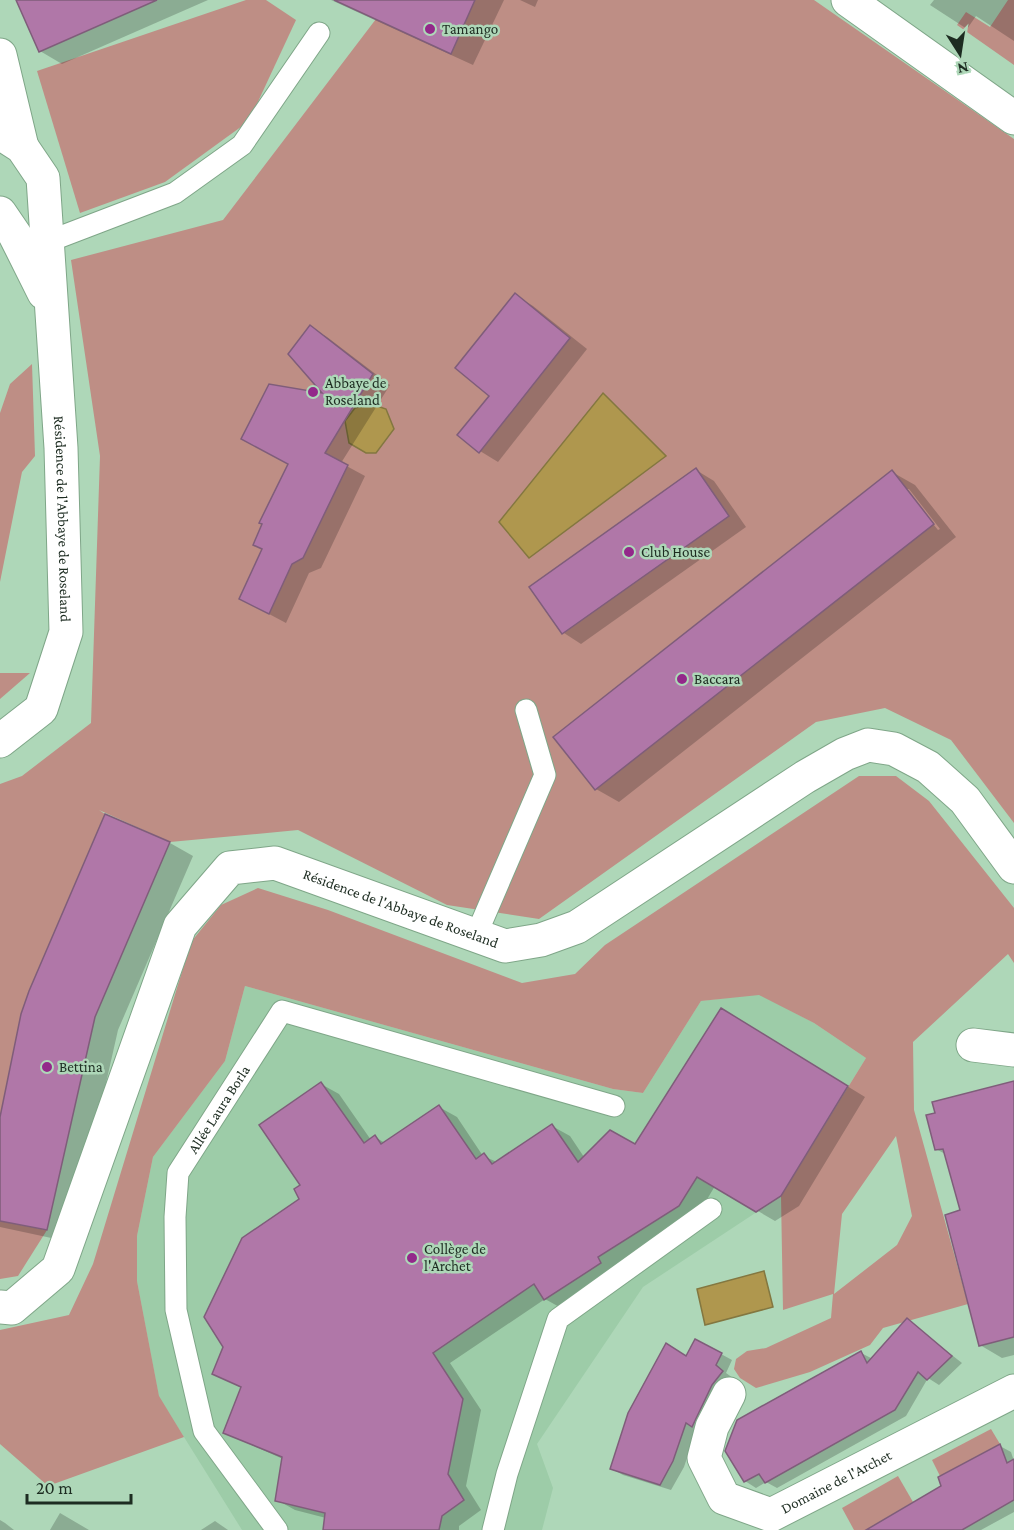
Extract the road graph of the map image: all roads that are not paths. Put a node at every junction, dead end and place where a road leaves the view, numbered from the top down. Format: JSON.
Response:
{"nodes":[{"id":1,"x":848,"y":0,"type":"edge"},
{"id":2,"x":319,"y":33,"type":"dead end"},
{"id":3,"x":0,"y":55,"type":"edge"},
{"id":4,"x":1014,"y":118,"type":"edge"},
{"id":5,"x":11,"y":140,"type":"edge"},
{"id":6,"x":0,"y":213,"type":"edge"},
{"id":7,"x":47,"y":242,"type":"junction"},
{"id":8,"x":52,"y":308,"type":"junction"},
{"id":9,"x":526,"y":710,"type":"dead end"},
{"id":10,"x":0,"y":741,"type":"edge"},
{"id":11,"x":1014,"y":867,"type":"edge"},
{"id":12,"x":477,"y":933,"type":"junction"},
{"id":13,"x":972,"y":1045,"type":"dead end"},
{"id":14,"x":1014,"y":1050,"type":"edge"},
{"id":15,"x":614,"y":1106,"type":"dead end"},
{"id":16,"x":711,"y":1209,"type":"dead end"},
{"id":17,"x":0,"y":1307,"type":"edge"},
{"id":18,"x":1014,"y":1391,"type":"edge"},
{"id":19,"x":729,"y":1394,"type":"dead end"},
{"id":20,"x":278,"y":1530,"type":"edge"},
{"id":21,"x":493,"y":1530,"type":"edge"}],
"edges":[{"from":1,"to":4,"type":"street"},
{"from":2,"to":7,"type":"lane"},
{"from":3,"to":5,"type":"street"},
{"from":5,"to":7,"type":"street","name":"Résidence de l'Abbaye de Roseland"},
{"from":6,"to":8,"type":"street","name":"Résidence de l'Abbaye de Roseland"},
{"from":7,"to":8,"type":"street","name":"Résidence de l'Abbaye de Roseland"},
{"from":8,"to":10,"type":"street","name":"Résidence de l'Abbaye de Roseland"},
{"from":9,"to":12,"type":"lane"},
{"from":11,"to":12,"type":"street","name":"Résidence de l'Abbaye de Roseland"},
{"from":12,"to":17,"type":"street","name":"Résidence de l'Abbaye de Roseland"},
{"from":13,"to":14,"type":"street"},
{"from":15,"to":20,"type":"lane","name":"Allée Laura Borla"},
{"from":16,"to":21,"type":"lane"},
{"from":18,"to":19,"type":"street","name":"Domaine de l'Archet"}]}
